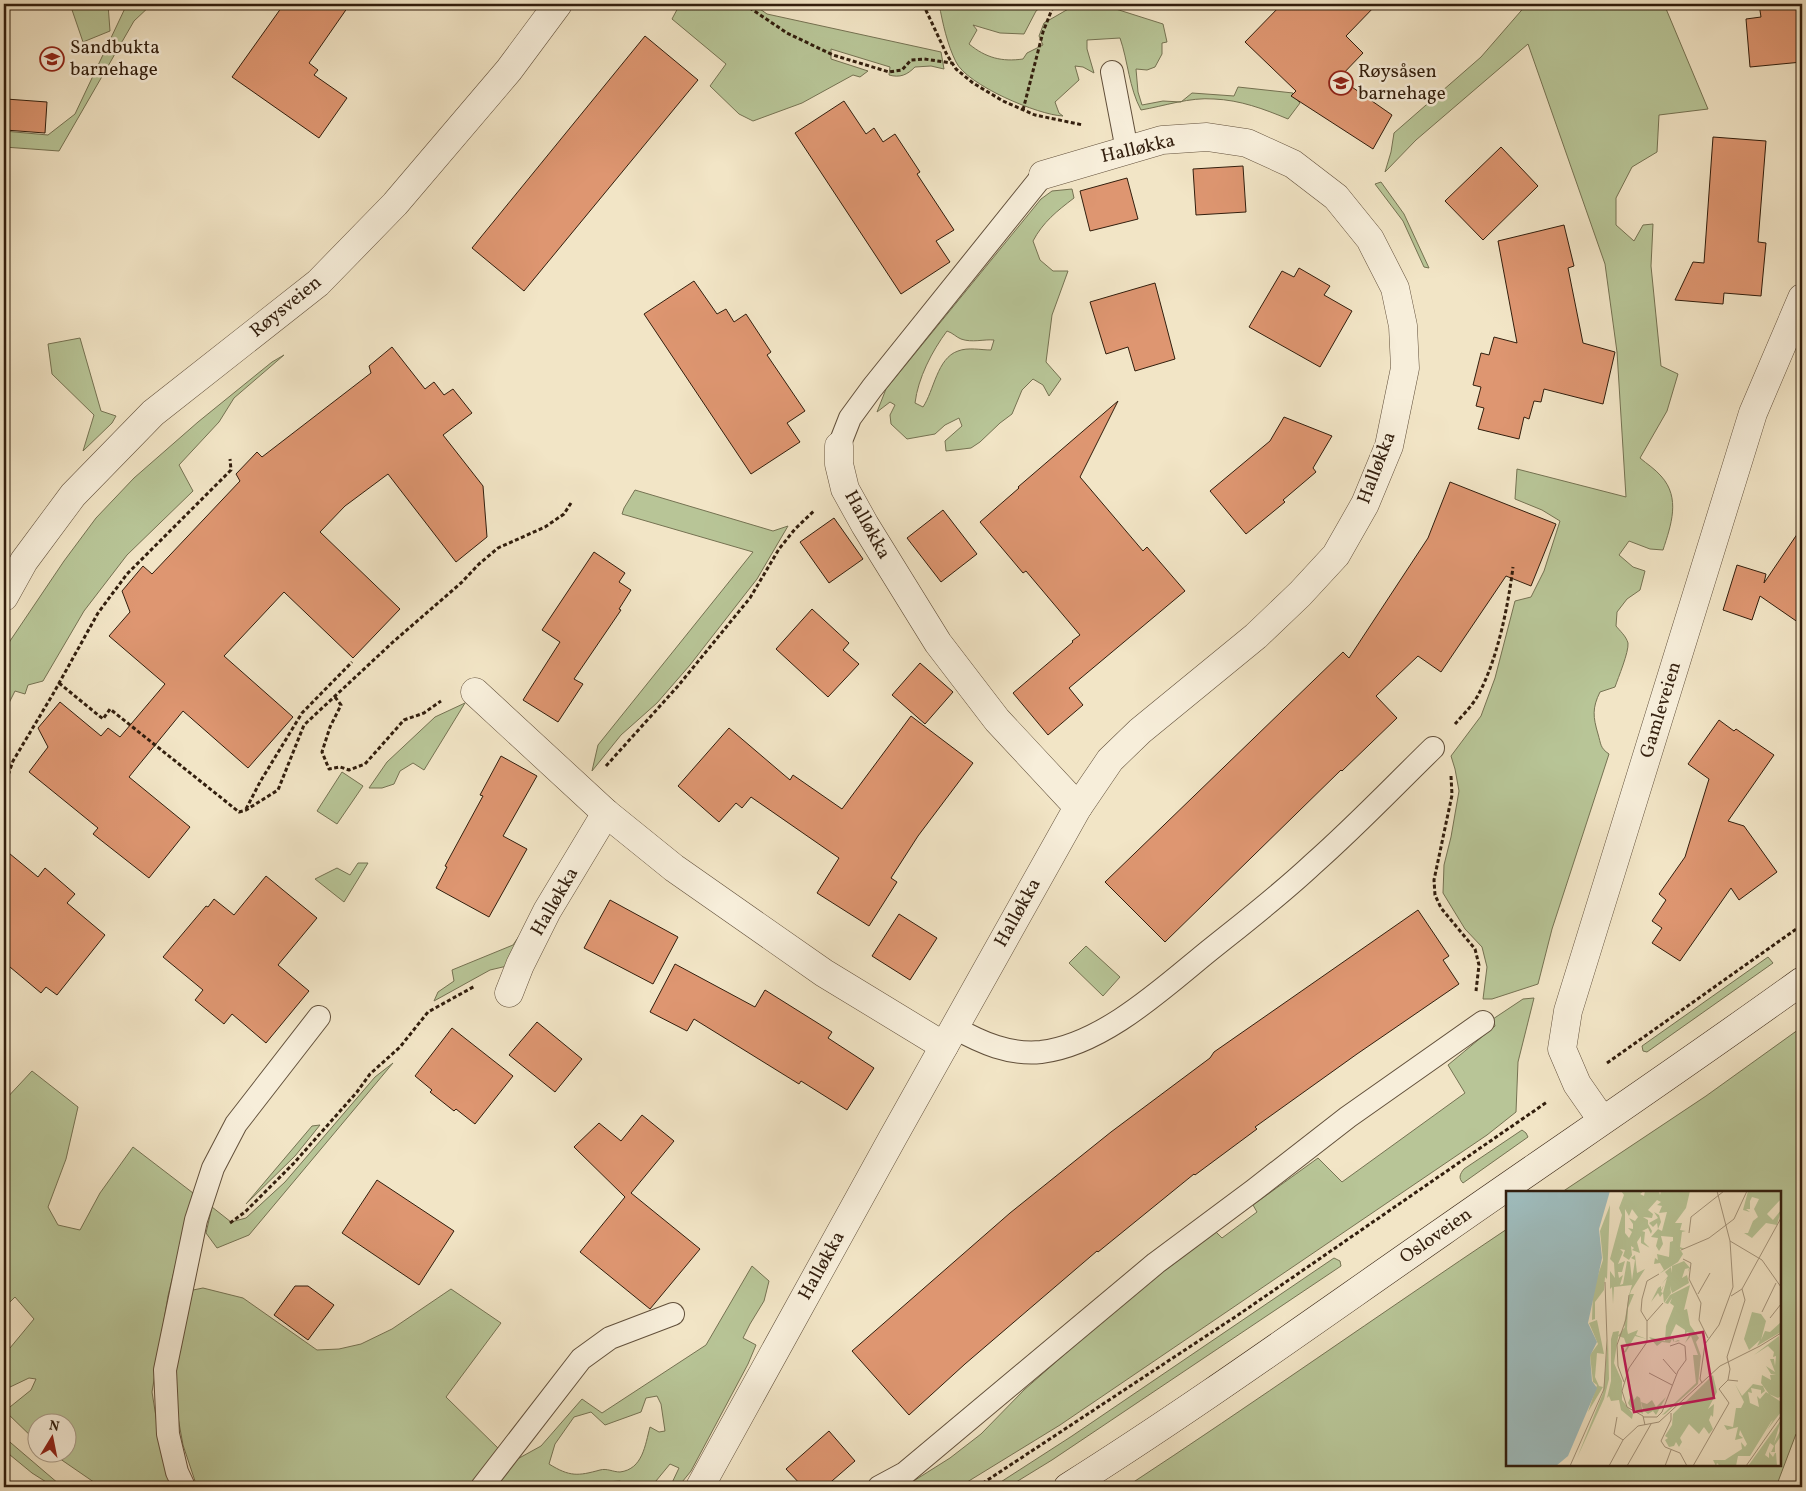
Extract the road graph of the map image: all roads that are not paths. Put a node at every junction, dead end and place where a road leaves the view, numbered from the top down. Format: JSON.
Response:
{"nodes":[{"id":1,"x":558,"y":4,"type":"edge"},
{"id":2,"x":1112,"y":72,"type":"dead end"},
{"id":3,"x":1127,"y":150,"type":"junction"},
{"id":4,"x":1043,"y":175,"type":"joint"},
{"id":5,"x":1802,"y":298,"type":"edge"},
{"id":6,"x":839,"y":446,"type":"joint"},
{"id":7,"x":4,"y":597,"type":"edge"},
{"id":8,"x":475,"y":692,"type":"dead end"},
{"id":9,"x":1433,"y":748,"type":"road end"},
{"id":10,"x":596,"y":804,"type":"junction"},
{"id":11,"x":1078,"y":807,"type":"junction"},
{"id":12,"x":1802,"y":981,"type":"edge"},
{"id":13,"x":509,"y":993,"type":"dead end"},
{"id":14,"x":318,"y":1017,"type":"dead end"},
{"id":15,"x":1482,"y":1022,"type":"road end"},
{"id":16,"x":950,"y":1037,"type":"junction"},
{"id":17,"x":1602,"y":1120,"type":"junction"},
{"id":18,"x":673,"y":1314,"type":"dead end"},
{"id":19,"x":184,"y":1487,"type":"edge"},
{"id":20,"x":482,"y":1487,"type":"edge"},
{"id":21,"x":700,"y":1487,"type":"edge"},
{"id":22,"x":879,"y":1487,"type":"edge"},
{"id":23,"x":1068,"y":1487,"type":"edge"}],
"edges":[{"from":1,"to":7,"type":"street","name":"Røysveien"},
{"from":2,"to":3,"type":"lane"},
{"from":3,"to":4,"type":"street","name":"Halløkka"},
{"from":3,"to":11,"type":"street","name":"Halløkka"},
{"from":4,"to":6,"type":"lane","name":"Halløkka"},
{"from":5,"to":17,"type":"street","name":"Gamleveien"},
{"from":6,"to":11,"type":"street","name":"Halløkka"},
{"from":8,"to":10,"type":"street"},
{"from":9,"to":16,"type":"lane"},
{"from":10,"to":13,"type":"street","name":"Halløkka"},
{"from":10,"to":16,"type":"street"},
{"from":11,"to":16,"type":"street","name":"Halløkka"},
{"from":12,"to":17,"type":"street","name":"Osloveien"},
{"from":14,"to":19,"type":"lane"},
{"from":15,"to":22,"type":"lane"},
{"from":16,"to":21,"type":"street","name":"Halløkka"},
{"from":17,"to":23,"type":"street","name":"Osloveien"},
{"from":18,"to":20,"type":"lane"}]}
